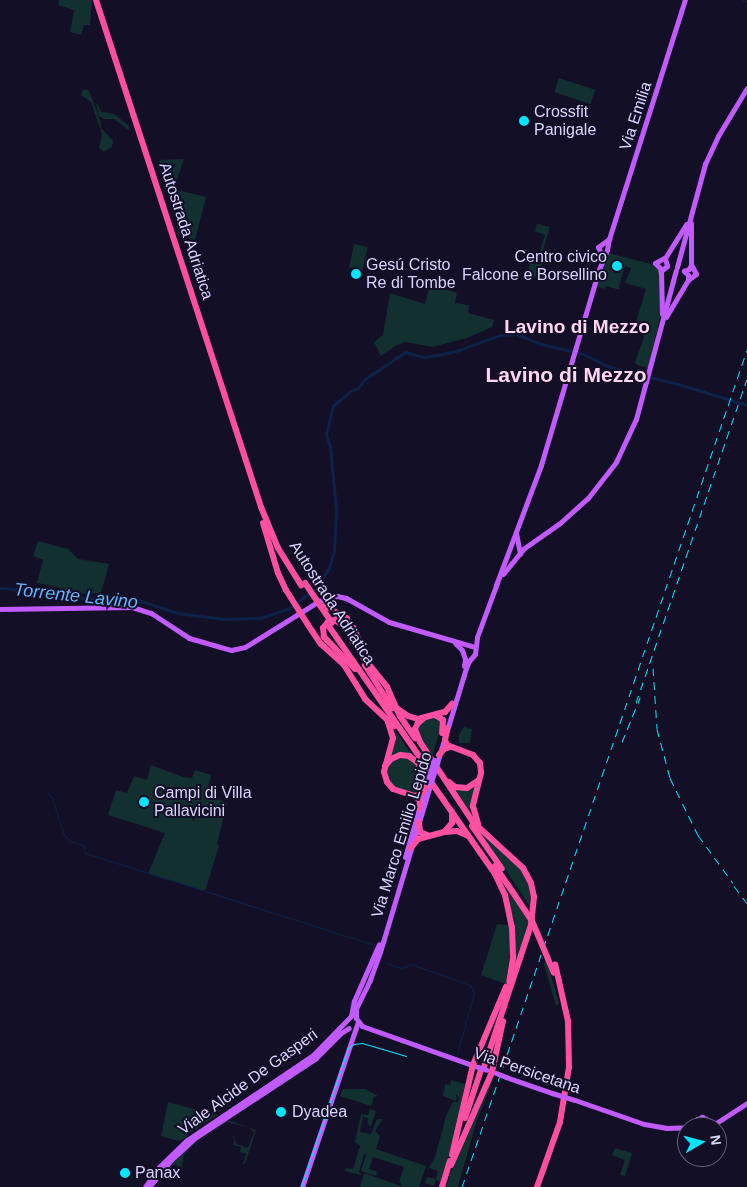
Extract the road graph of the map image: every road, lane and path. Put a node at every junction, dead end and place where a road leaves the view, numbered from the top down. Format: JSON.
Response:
{"nodes":[{"id":1,"x":96,"y":0,"type":"edge"},
{"id":2,"x":100,"y":0,"type":"edge"},
{"id":3,"x":685,"y":0,"type":"edge"},
{"id":4,"x":747,"y":88,"type":"edge"},
{"id":5,"x":693,"y":206,"type":"junction"},
{"id":6,"x":665,"y":258,"type":"junction"},
{"id":7,"x":692,"y":265,"type":"junction"},
{"id":8,"x":660,"y":274,"type":"junction"},
{"id":9,"x":688,"y":280,"type":"junction"},
{"id":10,"x":660,"y":332,"type":"junction"},
{"id":11,"x":254,"y":485,"type":"junction"},
{"id":12,"x":539,"y":538,"type":"junction"},
{"id":13,"x":516,"y":542,"type":"junction"},
{"id":14,"x":530,"y":543,"type":"junction"},
{"id":15,"x":507,"y":554,"type":"junction"},
{"id":16,"x":518,"y":556,"type":"junction"},
{"id":17,"x":303,"y":584,"type":"junction"},
{"id":18,"x":496,"y":586,"type":"junction"},
{"id":19,"x":494,"y":592,"type":"junction"},
{"id":20,"x":0,"y":609,"type":"edge"},
{"id":21,"x":330,"y":624,"type":"junction"},
{"id":22,"x":455,"y":643,"type":"junction"},
{"id":23,"x":470,"y":645,"type":"junction"},
{"id":24,"x":463,"y":653,"type":"junction"},
{"id":25,"x":471,"y":658,"type":"junction"},
{"id":26,"x":344,"y":665,"type":"junction"},
{"id":27,"x":370,"y":666,"type":"junction"},
{"id":28,"x":376,"y":695,"type":"junction"},
{"id":29,"x":394,"y":702,"type":"junction"},
{"id":30,"x":452,"y":704,"type":"junction"},
{"id":31,"x":435,"y":715,"type":"junction"},
{"id":32,"x":385,"y":716,"type":"junction"},
{"id":33,"x":424,"y":718,"type":"junction"},
{"id":34,"x":400,"y":722,"type":"junction"},
{"id":35,"x":447,"y":728,"type":"junction"},
{"id":36,"x":442,"y":734,"type":"junction"},
{"id":37,"x":450,"y":747,"type":"junction"},
{"id":38,"x":435,"y":759,"type":"junction"},
{"id":39,"x":385,"y":766,"type":"junction"},
{"id":40,"x":438,"y":770,"type":"junction"},
{"id":41,"x":480,"y":776,"type":"junction"},
{"id":42,"x":429,"y":781,"type":"junction"},
{"id":43,"x":415,"y":796,"type":"junction"},
{"id":44,"x":419,"y":809,"type":"junction"},
{"id":45,"x":419,"y":822,"type":"junction"},
{"id":46,"x":445,"y":832,"type":"junction"},
{"id":47,"x":431,"y":835,"type":"junction"},
{"id":48,"x":500,"y":846,"type":"junction"},
{"id":49,"x":412,"y":848,"type":"junction"},
{"id":50,"x":482,"y":853,"type":"junction"},
{"id":51,"x":510,"y":884,"type":"junction"},
{"id":52,"x":344,"y":1022,"type":"junction"},
{"id":53,"x":354,"y":1022,"type":"junction"},
{"id":54,"x":484,"y":1069,"type":"junction"},
{"id":55,"x":747,"y":1103,"type":"edge"},
{"id":56,"x":729,"y":1116,"type":"joint"},
{"id":57,"x":722,"y":1117,"type":"edge"},
{"id":58,"x":677,"y":1127,"type":"edge"},
{"id":59,"x":451,"y":1164,"type":"junction"},
{"id":60,"x":145,"y":1187,"type":"edge"},
{"id":61,"x":149,"y":1187,"type":"edge"},
{"id":62,"x":302,"y":1187,"type":"edge"},
{"id":63,"x":443,"y":1187,"type":"edge"},
{"id":64,"x":533,"y":1187,"type":"edge"},
{"id":65,"x":537,"y":1187,"type":"edge"}],
"edges":[{"from":1,"to":11,"type":"highway","name":"Autostrada Adriatica"},
{"from":2,"to":17,"type":"highway","name":"Autostrada Adriatica"},
{"from":3,"to":13,"type":"main road","name":"Via Emilia"},
{"from":4,"to":5,"type":"main road"},
{"from":5,"to":6,"type":"main road"},
{"from":5,"to":7,"type":"main road"},
{"from":5,"to":10,"type":"main road"},
{"from":6,"to":8,"type":"main road"},
{"from":6,"to":8,"type":"main road"},
{"from":7,"to":9,"type":"main road"},
{"from":7,"to":9,"type":"main road"},
{"from":8,"to":10,"type":"main road"},
{"from":9,"to":10,"type":"main road"},
{"from":10,"to":12,"type":"main road"},
{"from":11,"to":17,"type":"highway","name":"Autostrada Adriatica"},
{"from":11,"to":26,"type":"highway","bridge":true},
{"from":12,"to":14,"type":"main road"},
{"from":12,"to":16,"type":"main road"},
{"from":13,"to":14,"type":"main road"},
{"from":13,"to":15,"type":"main road"},
{"from":13,"to":16,"type":"main road"},
{"from":14,"to":16,"type":"main road"},
{"from":15,"to":16,"type":"main road"},
{"from":15,"to":18,"type":"main road"},
{"from":16,"to":18,"type":"main road"},
{"from":16,"to":19,"type":"main road"},
{"from":17,"to":21,"type":"highway","name":"Autostrada Adriatica","bridge":true},
{"from":17,"to":27,"type":"highway","bridge":true},
{"from":18,"to":19,"type":"main road"},
{"from":19,"to":23,"type":"main road"},
{"from":20,"to":22,"type":"main road"},
{"from":21,"to":28,"type":"highway","name":"Autostrada Adriatica"},
{"from":21,"to":34,"type":"highway","name":"Autostrada Adriatica"},
{"from":22,"to":23,"type":"main road"},
{"from":22,"to":24,"type":"main road"},
{"from":23,"to":24,"type":"main road"},
{"from":23,"to":25,"type":"main road","name":"Via Marco Emilio Lepido"},
{"from":24,"to":25,"type":"main road"},
{"from":24,"to":30,"type":"main road","name":"Via Marco Emilio Lepido"},
{"from":25,"to":35,"type":"main road","name":"Via Marco Emilio Lepido"},
{"from":26,"to":32,"type":"highway"},
{"from":26,"to":34,"type":"highway"},
{"from":27,"to":28,"type":"highway"},
{"from":27,"to":29,"type":"highway"},
{"from":28,"to":51,"type":"highway","name":"Autostrada Adriatica"},
{"from":29,"to":33,"type":"highway"},
{"from":29,"to":38,"type":"highway"},
{"from":30,"to":31,"type":"highway"},
{"from":30,"to":36,"type":"main road","name":"Via Marco Emilio Lepido"},
{"from":31,"to":33,"type":"highway"},
{"from":31,"to":36,"type":"highway"},
{"from":32,"to":39,"type":"highway"},
{"from":32,"to":42,"type":"highway"},
{"from":33,"to":38,"type":"highway"},
{"from":34,"to":51,"type":"highway","name":"Autostrada Adriatica"},
{"from":35,"to":37,"type":"highway"},
{"from":35,"to":38,"type":"main road","name":"Via Marco Emilio Lepido"},
{"from":36,"to":38,"type":"main road","name":"Via Marco Emilio Lepido"},
{"from":37,"to":38,"type":"highway"},
{"from":37,"to":41,"type":"highway"},
{"from":38,"to":40,"type":"highway"},
{"from":38,"to":42,"type":"main road","name":"Via Marco Emilio Lepido","bridge":true},
{"from":39,"to":42,"type":"highway"},
{"from":39,"to":43,"type":"highway"},
{"from":40,"to":41,"type":"highway"},
{"from":40,"to":48,"type":"highway"},
{"from":41,"to":48,"type":"highway"},
{"from":42,"to":43,"type":"highway"},
{"from":42,"to":44,"type":"main road","name":"Via Marco Emilio Lepido"},
{"from":42,"to":45,"type":"main road","name":"Via Marco Emilio Lepido"},
{"from":42,"to":46,"type":"highway"},
{"from":42,"to":50,"type":"highway"},
{"from":43,"to":44,"type":"highway"},
{"from":44,"to":53,"type":"main road","name":"Via Marco Emilio Lepido"},
{"from":45,"to":47,"type":"highway"},
{"from":45,"to":49,"type":"main road","name":"Via Marco Emilio Lepido"},
{"from":46,"to":47,"type":"highway"},
{"from":46,"to":50,"type":"highway"},
{"from":47,"to":49,"type":"highway"},
{"from":48,"to":54,"type":"highway"},
{"from":49,"to":53,"type":"main road","name":"Via Marco Emilio Lepido"},
{"from":50,"to":54,"type":"highway"},
{"from":51,"to":64,"type":"highway","name":"Autostrada Adriatica","bridge":true},
{"from":51,"to":65,"type":"highway","name":"Autostrada Adriatica","bridge":true},
{"from":52,"to":53,"type":"main road","name":"Viale Alcide De Gasperi"},
{"from":52,"to":53,"type":"main road"},
{"from":52,"to":60,"type":"main road","name":"Viale Alcide De Gasperi"},
{"from":53,"to":54,"type":"main road","name":"Via Persicetana"},
{"from":53,"to":61,"type":"main road","name":"Viale Alcide De Gasperi"},
{"from":53,"to":62,"type":"main road","name":"Via Marco Emilio Lepido"},
{"from":54,"to":58,"type":"main road","name":"Via Persicetana","bridge":true},
{"from":54,"to":59,"type":"highway"},
{"from":54,"to":59,"type":"highway"},
{"from":55,"to":56,"type":"main road"},
{"from":56,"to":57,"type":"main road"},
{"from":59,"to":63,"type":"highway"}]}
